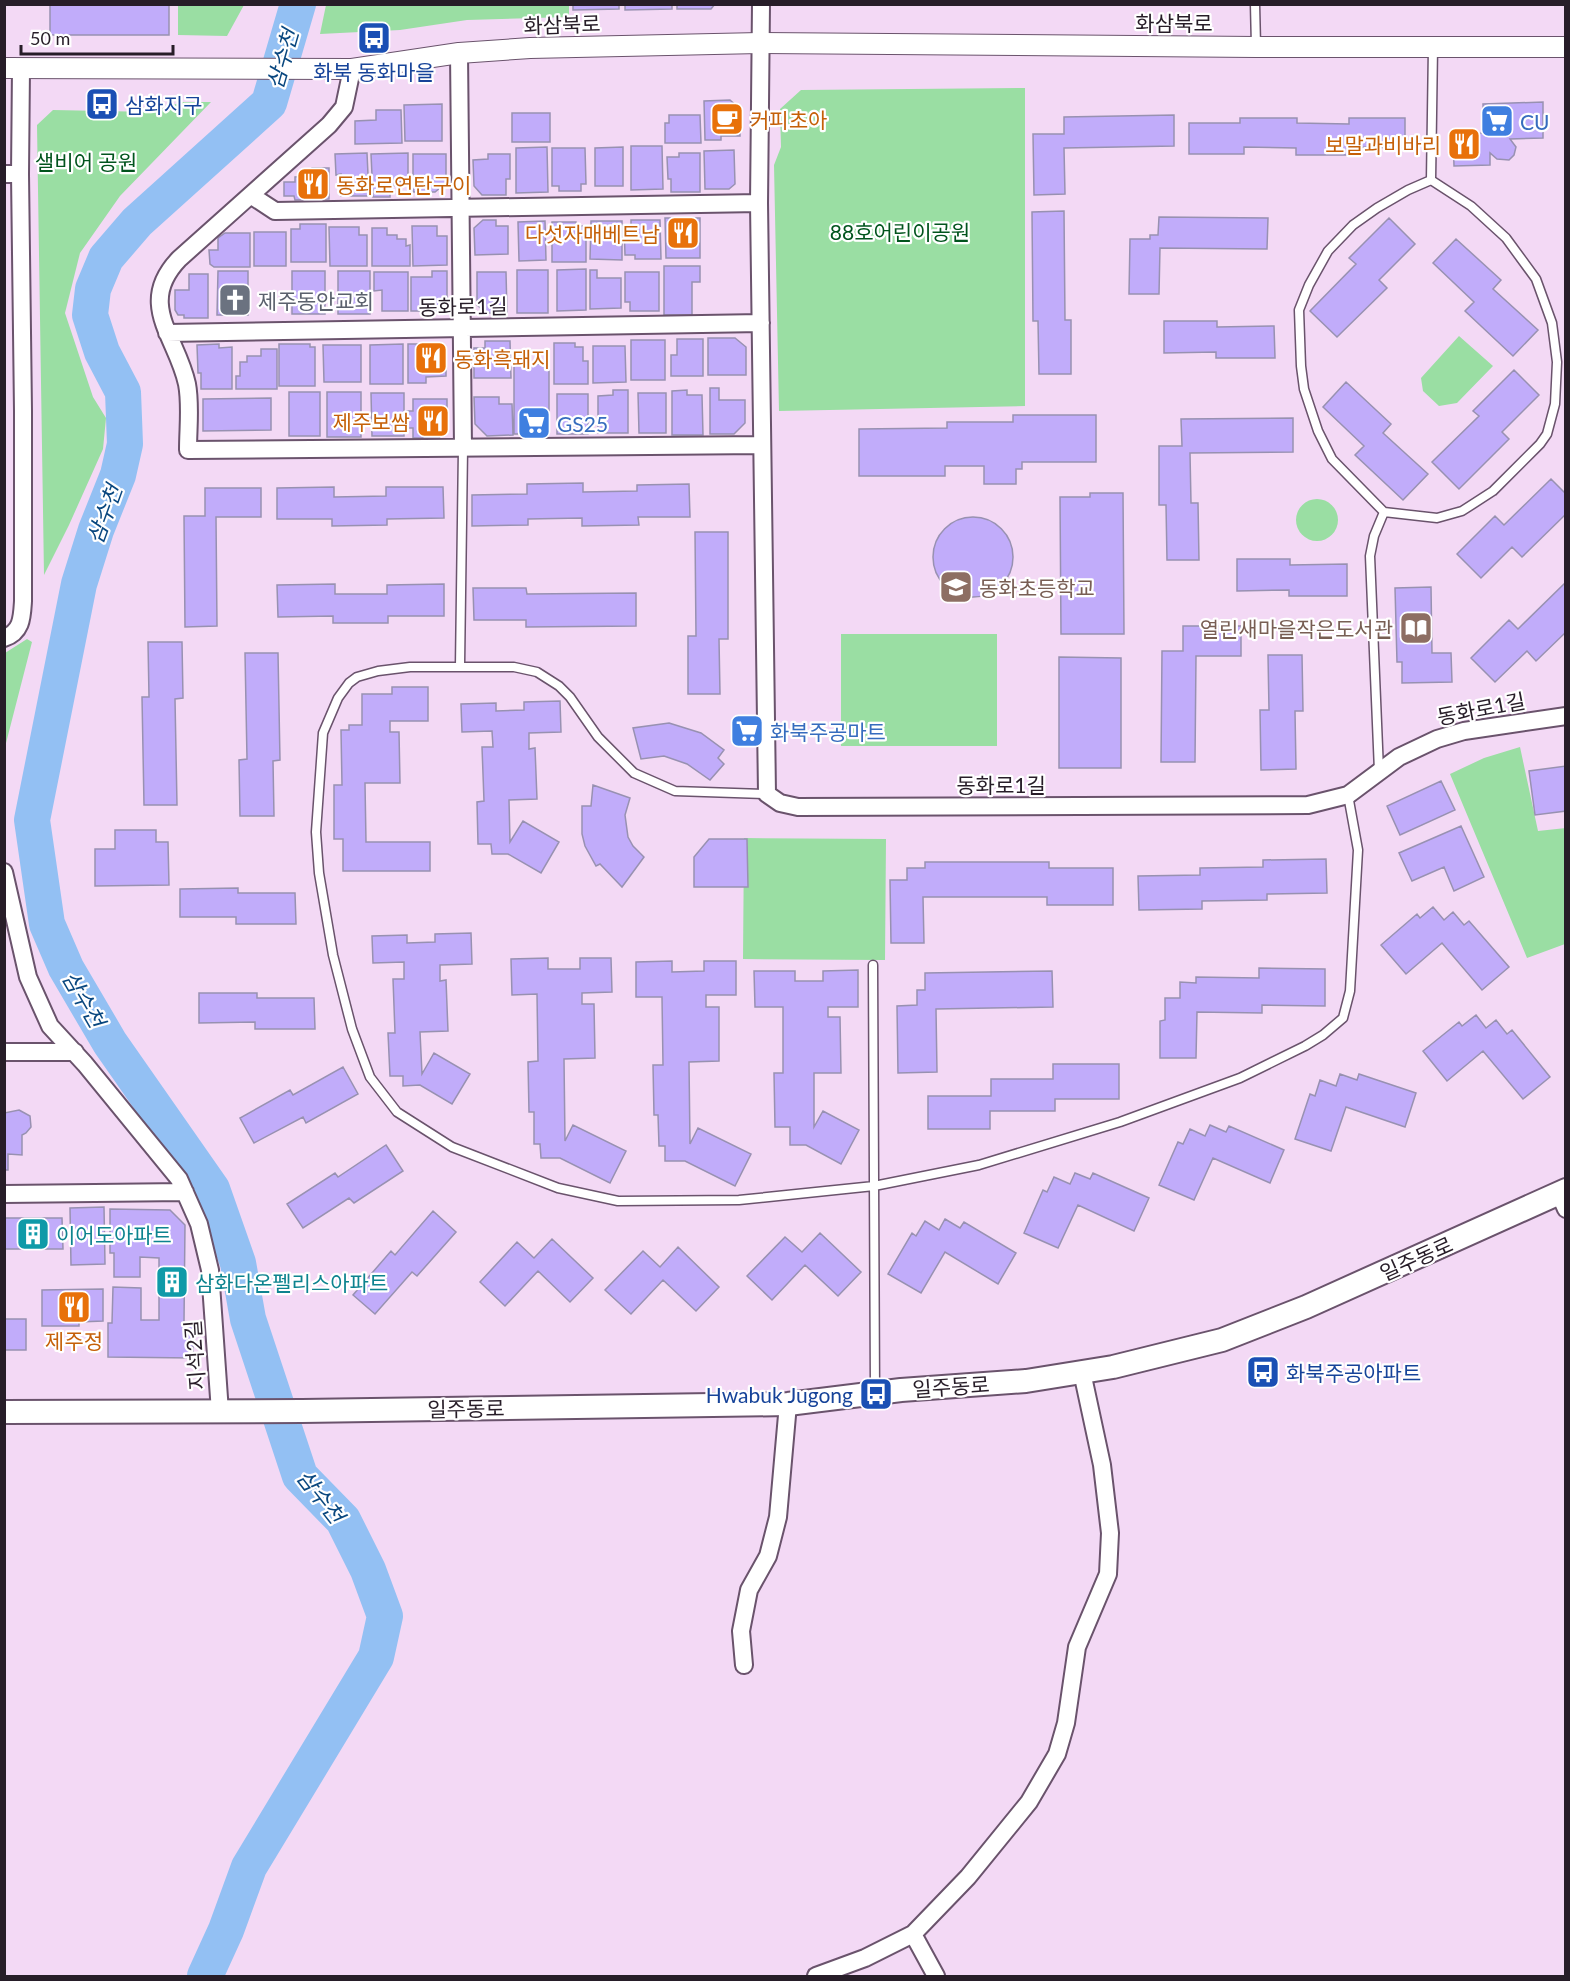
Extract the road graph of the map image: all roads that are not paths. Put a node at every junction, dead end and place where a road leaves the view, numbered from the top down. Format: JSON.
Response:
{"nodes":[{"id":1,"x":761,"y":4,"type":"edge"},
{"id":2,"x":1255,"y":4,"type":"edge"},
{"id":3,"x":760,"y":43,"type":"junction"},
{"id":4,"x":1256,"y":47,"type":"junction"},
{"id":5,"x":1433,"y":47,"type":"junction"},
{"id":6,"x":1566,"y":47,"type":"edge"},
{"id":7,"x":459,"y":53,"type":"junction"},
{"id":8,"x":13,"y":68,"type":"edge"},
{"id":9,"x":352,"y":69,"type":"junction"},
{"id":10,"x":12,"y":174,"type":"edge"},
{"id":11,"x":1431,"y":180,"type":"junction"},
{"id":12,"x":252,"y":196,"type":"junction"},
{"id":13,"x":759,"y":203,"type":"junction"},
{"id":14,"x":461,"y":207,"type":"junction"},
{"id":15,"x":761,"y":323,"type":"junction"},
{"id":16,"x":462,"y":328,"type":"junction"},
{"id":17,"x":167,"y":333,"type":"junction"},
{"id":18,"x":762,"y":445,"type":"junction"},
{"id":19,"x":463,"y":448,"type":"junction"},
{"id":20,"x":1384,"y":512,"type":"junction"},
{"id":21,"x":4,"y":638,"type":"edge"},
{"id":22,"x":460,"y":666,"type":"junction"},
{"id":23,"x":1566,"y":716,"type":"edge"},
{"id":24,"x":1379,"y":772,"type":"junction"},
{"id":25,"x":767,"y":794,"type":"junction"},
{"id":26,"x":1348,"y":795,"type":"junction"},
{"id":27,"x":4,"y":872,"type":"edge"},
{"id":28,"x":873,"y":965,"type":"dead end"},
{"id":29,"x":4,"y":1052,"type":"edge"},
{"id":30,"x":75,"y":1052,"type":"junction"},
{"id":31,"x":874,"y":1186,"type":"junction"},
{"id":32,"x":185,"y":1192,"type":"junction"},
{"id":33,"x":4,"y":1194,"type":"edge"},
{"id":34,"x":1563,"y":1197,"type":"edge"},
{"id":35,"x":1082,"y":1372,"type":"junction"},
{"id":36,"x":875,"y":1393,"type":"junction"},
{"id":37,"x":788,"y":1404,"type":"junction"},
{"id":38,"x":4,"y":1412,"type":"edge"},
{"id":39,"x":228,"y":1412,"type":"junction"},
{"id":40,"x":744,"y":1665,"type":"dead end"},
{"id":41,"x":913,"y":1934,"type":"junction"},
{"id":42,"x":816,"y":1977,"type":"edge"},
{"id":43,"x":936,"y":1977,"type":"edge"}],
"edges":[{"from":1,"to":3,"type":"street"},
{"from":2,"to":4,"type":"lane"},
{"from":3,"to":4,"type":"street","name":"화삼북로"},
{"from":3,"to":7,"type":"street","name":"화삼북로"},
{"from":3,"to":13,"type":"street"},
{"from":4,"to":5,"type":"street","name":"화삼북로"},
{"from":5,"to":6,"type":"street","name":"화삼북로"},
{"from":5,"to":11,"type":"lane"},
{"from":7,"to":9,"type":"street","name":"화삼북로"},
{"from":7,"to":14,"type":"street"},
{"from":8,"to":9,"type":"street","name":"화삼북로"},
{"from":8,"to":10,"type":"street"},
{"from":9,"to":12,"type":"street"},
{"from":10,"to":21,"type":"street"},
{"from":11,"to":20,"type":"lane"},
{"from":11,"to":20,"type":"lane"},
{"from":12,"to":14,"type":"street"},
{"from":12,"to":17,"type":"street"},
{"from":13,"to":14,"type":"street"},
{"from":13,"to":15,"type":"street"},
{"from":14,"to":16,"type":"street"},
{"from":15,"to":16,"type":"street","name":"동화로1길"},
{"from":15,"to":18,"type":"street"},
{"from":16,"to":17,"type":"street","name":"동화로1길"},
{"from":16,"to":19,"type":"street"},
{"from":17,"to":19,"type":"street"},
{"from":18,"to":19,"type":"street"},
{"from":18,"to":25,"type":"street"},
{"from":19,"to":22,"type":"lane"},
{"from":20,"to":24,"type":"lane"},
{"from":22,"to":25,"type":"lane"},
{"from":22,"to":31,"type":"lane"},
{"from":23,"to":24,"type":"street","name":"동화로1길"},
{"from":24,"to":26,"type":"street","name":"동화로1길"},
{"from":25,"to":26,"type":"street","name":"동화로1길"},
{"from":26,"to":31,"type":"lane"},
{"from":27,"to":30,"type":"street","name":"지석2길"},
{"from":28,"to":31,"type":"lane"},
{"from":29,"to":30,"type":"street"},
{"from":30,"to":32,"type":"street","name":"지석2길"},
{"from":31,"to":36,"type":"lane"},
{"from":32,"to":33,"type":"street"},
{"from":32,"to":39,"type":"street","name":"지석2길"},
{"from":34,"to":35,"type":"main road","name":"일주동로"},
{"from":35,"to":36,"type":"main road","name":"일주동로"},
{"from":35,"to":41,"type":"street"},
{"from":36,"to":37,"type":"main road","name":"일주동로"},
{"from":37,"to":39,"type":"main road","name":"일주동로"},
{"from":37,"to":40,"type":"street"},
{"from":38,"to":39,"type":"main road"},
{"from":41,"to":42,"type":"street"},
{"from":41,"to":43,"type":"street"}]}
